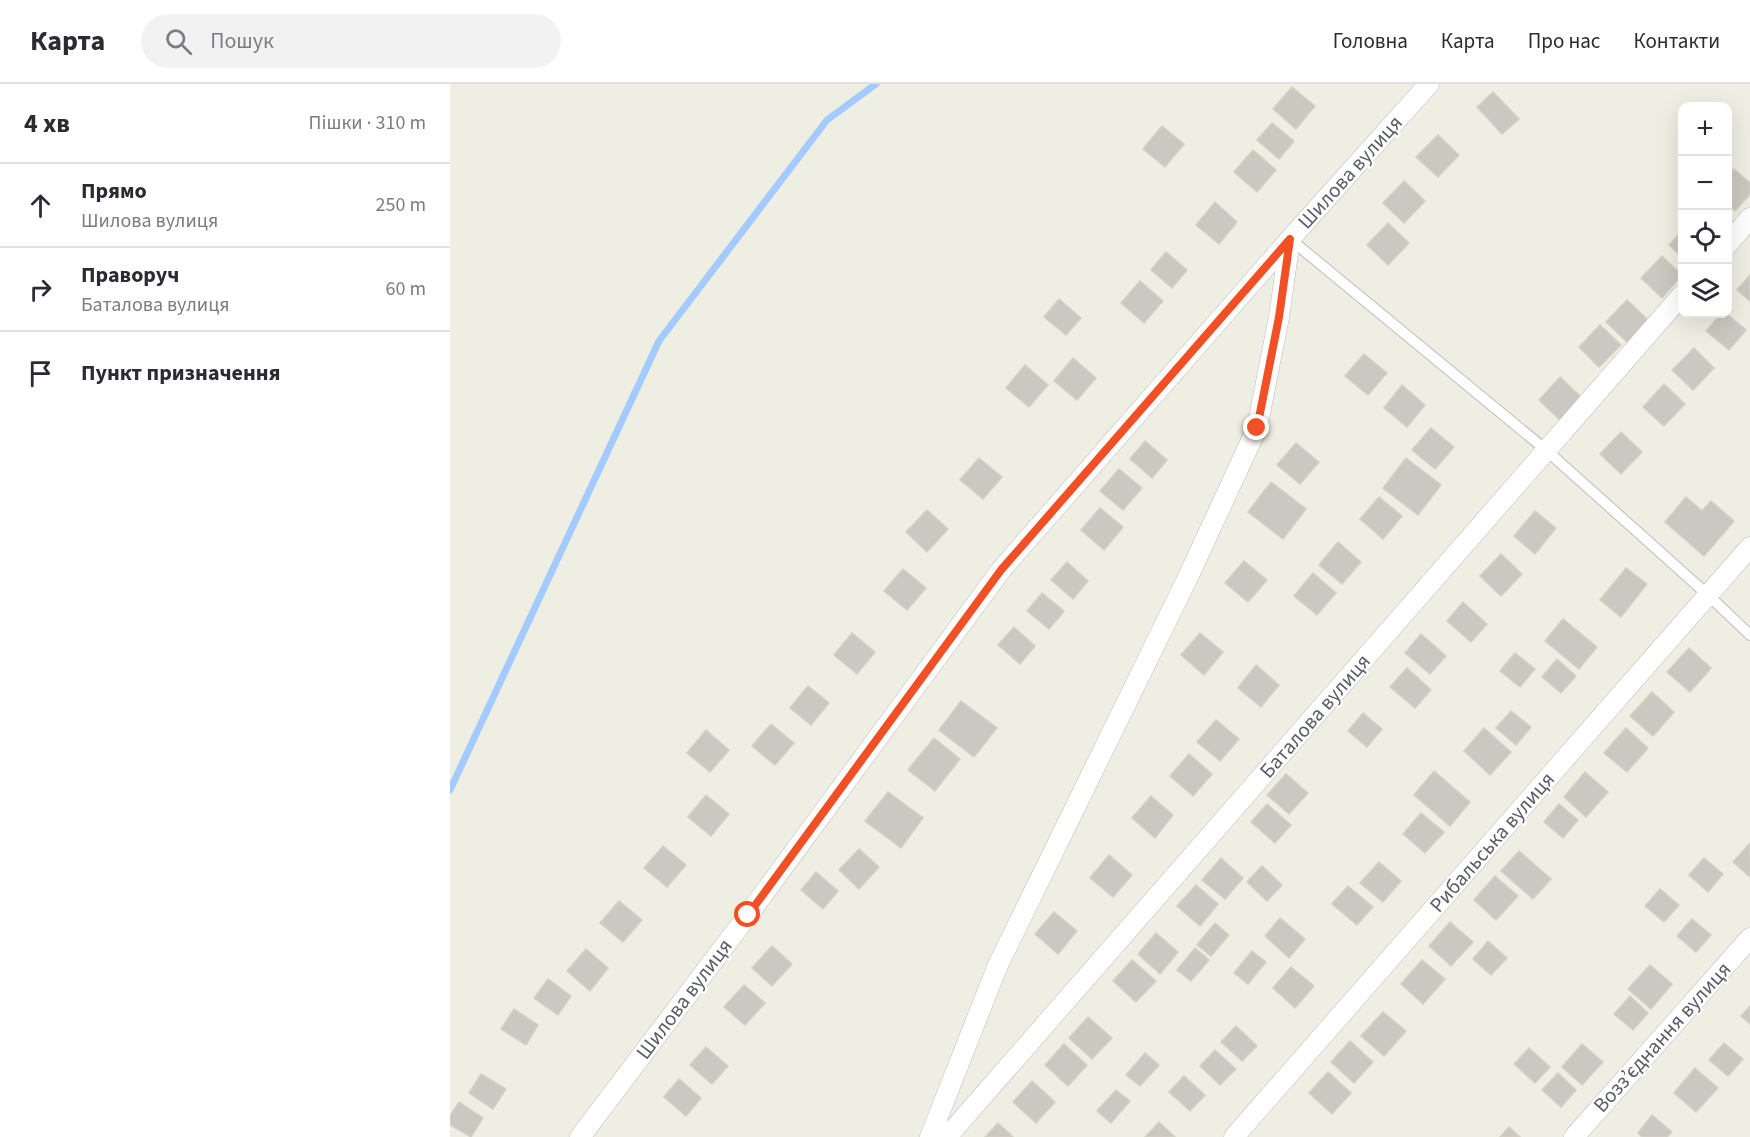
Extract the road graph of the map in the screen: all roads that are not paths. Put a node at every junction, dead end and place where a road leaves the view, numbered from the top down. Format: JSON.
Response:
{"nodes":[{"id":1,"x":1429,"y":84,"type":"edge"},
{"id":2,"x":1750,"y":218,"type":"edge"},
{"id":3,"x":1290,"y":239,"type":"junction"},
{"id":4,"x":1732,"y":239,"type":"edge"},
{"id":5,"x":1678,"y":301,"type":"edge"},
{"id":6,"x":1546,"y":450,"type":"junction"},
{"id":7,"x":1750,"y":547,"type":"edge"},
{"id":8,"x":1708,"y":595,"type":"junction"},
{"id":9,"x":1750,"y":635,"type":"edge"},
{"id":10,"x":1750,"y":938,"type":"edge"},
{"id":11,"x":580,"y":1137,"type":"edge"},
{"id":12,"x":930,"y":1137,"type":"edge"},
{"id":13,"x":947,"y":1137,"type":"edge"},
{"id":14,"x":1234,"y":1137,"type":"edge"},
{"id":15,"x":1574,"y":1137,"type":"edge"}],
"edges":[{"from":1,"to":3,"type":"street","name":"Шилова вулиця"},
{"from":2,"to":4,"type":"street"},
{"from":3,"to":6,"type":"lane"},
{"from":3,"to":11,"type":"street","name":"Шилова вулиця"},
{"from":3,"to":12,"type":"street"},
{"from":5,"to":6,"type":"street","name":"Баталова вулиця"},
{"from":6,"to":8,"type":"lane"},
{"from":6,"to":13,"type":"street","name":"Баталова вулиця"},
{"from":7,"to":8,"type":"street","name":"Рибальська вулиця"},
{"from":8,"to":9,"type":"lane"},
{"from":8,"to":14,"type":"street","name":"Рибальська вулиця"},
{"from":10,"to":15,"type":"street","name":"Возз’єднання вулиця"}]}
